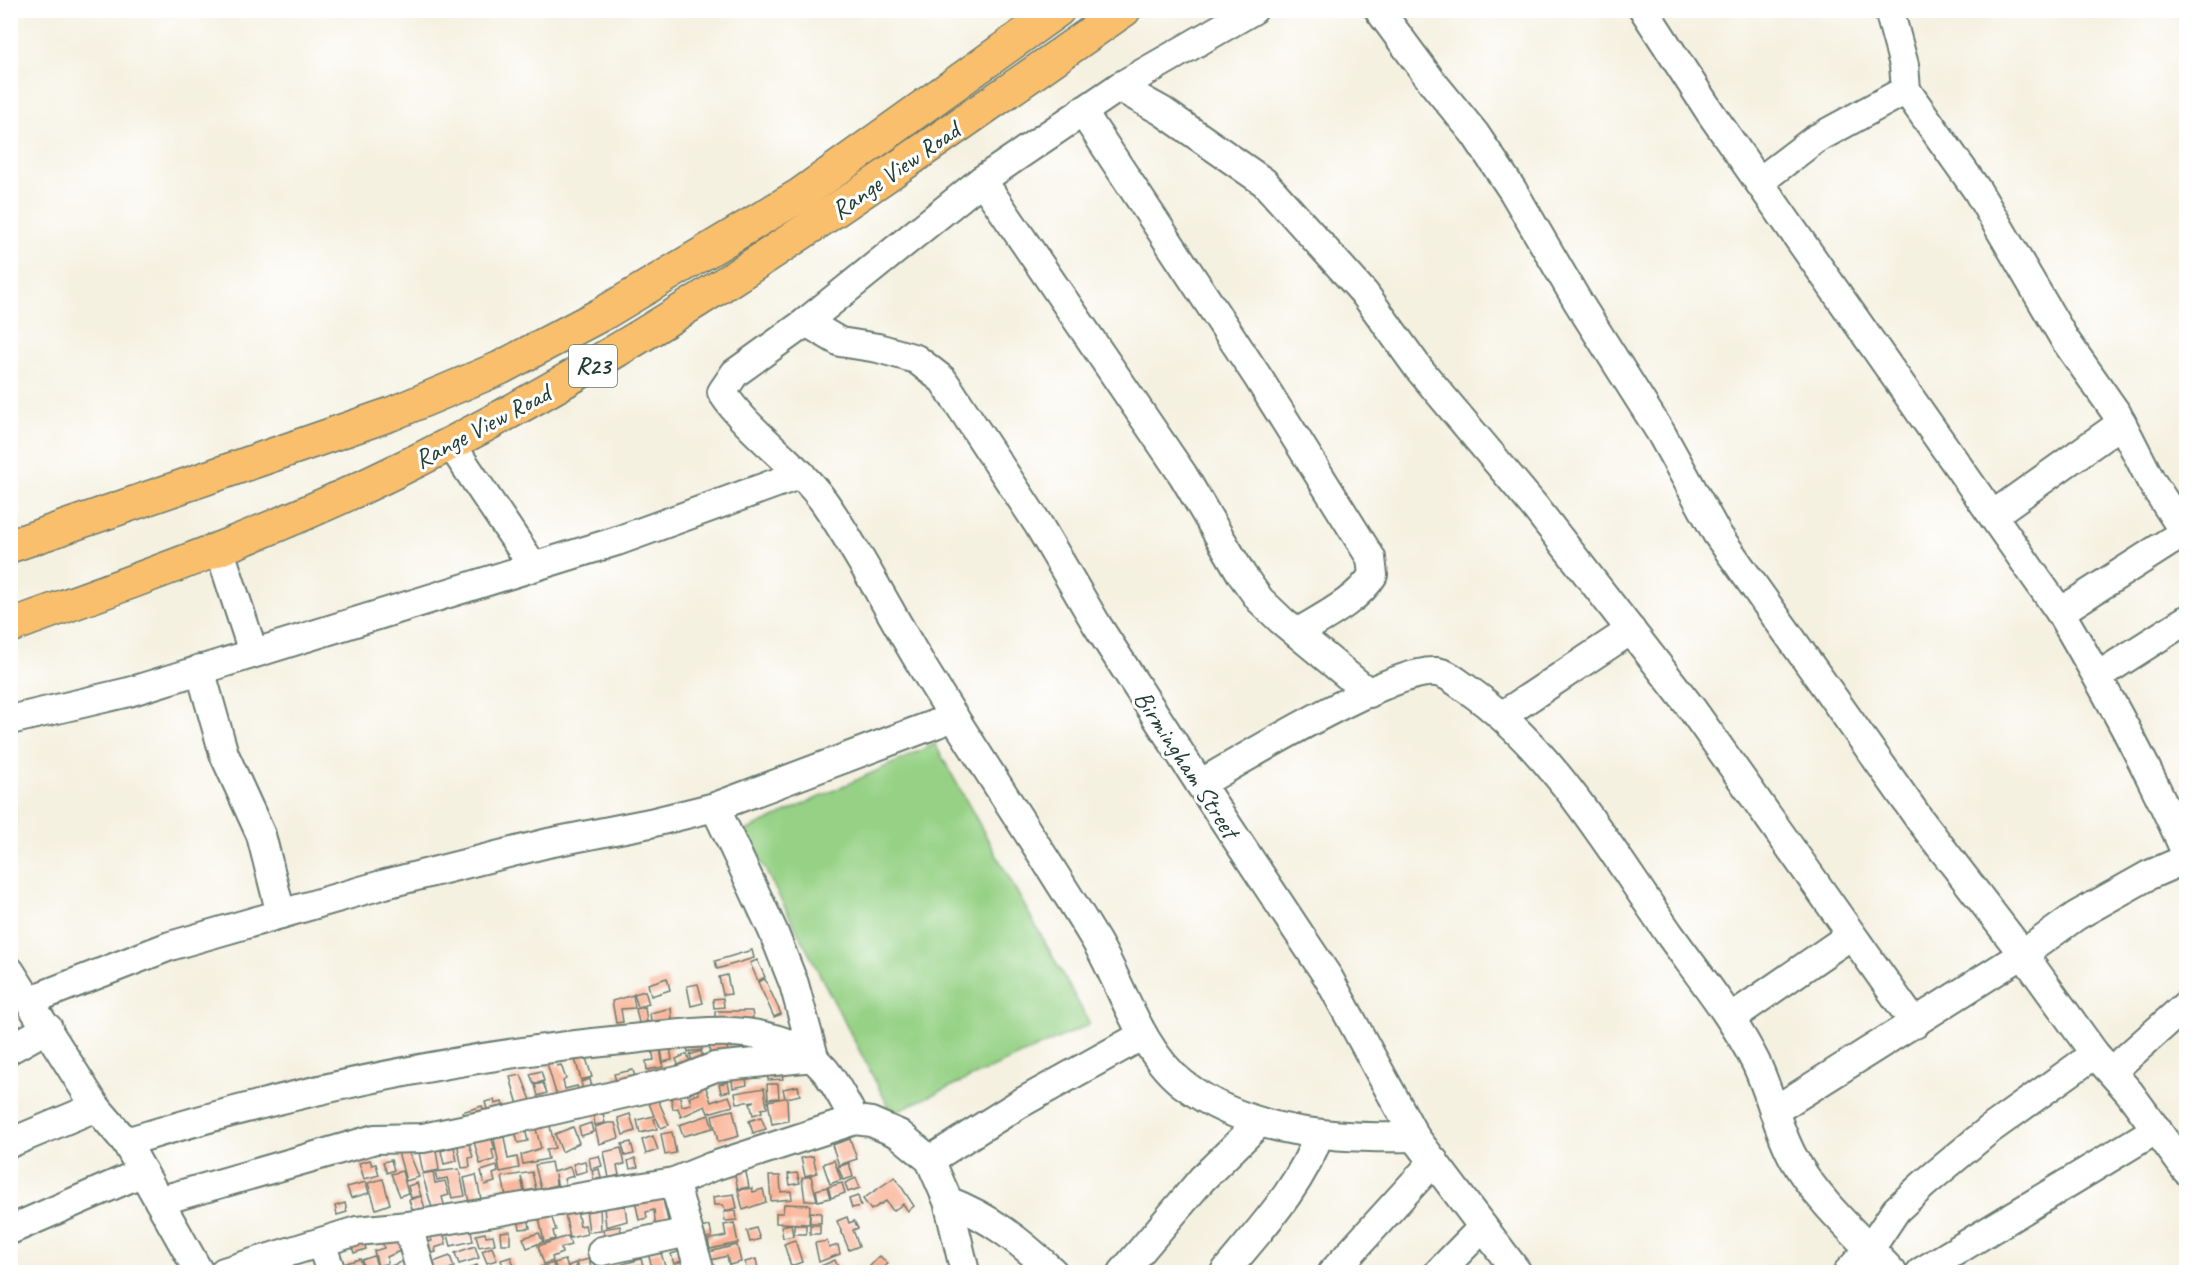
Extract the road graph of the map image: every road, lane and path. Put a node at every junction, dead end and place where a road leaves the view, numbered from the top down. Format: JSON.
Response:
{"nodes":[{"id":1,"x":1058,"y":10,"type":"edge"},
{"id":2,"x":1124,"y":10,"type":"edge"},
{"id":3,"x":1253,"y":10,"type":"edge"},
{"id":4,"x":1379,"y":10,"type":"edge"},
{"id":5,"x":1644,"y":10,"type":"edge"},
{"id":6,"x":1889,"y":10,"type":"edge"},
{"id":7,"x":1119,"y":87,"type":"junction"},
{"id":8,"x":1906,"y":90,"type":"junction"},
{"id":9,"x":1082,"y":111,"type":"junction"},
{"id":10,"x":982,"y":180,"type":"junction"},
{"id":11,"x":1760,"y":182,"type":"junction"},
{"id":12,"x":806,"y":322,"type":"junction"},
{"id":13,"x":2122,"y":423,"type":"junction"},
{"id":14,"x":450,"y":443,"type":"junction"},
{"id":15,"x":801,"y":474,"type":"junction"},
{"id":16,"x":1994,"y":515,"type":"junction"},
{"id":17,"x":2186,"y":534,"type":"edge"},
{"id":18,"x":10,"y":546,"type":"edge"},
{"id":19,"x":219,"y":548,"type":"junction"},
{"id":20,"x":533,"y":566,"type":"junction"},
{"id":21,"x":2060,"y":612,"type":"junction"},
{"id":22,"x":2187,"y":620,"type":"edge"},
{"id":23,"x":10,"y":626,"type":"edge"},
{"id":24,"x":1631,"y":630,"type":"junction"},
{"id":25,"x":1297,"y":633,"type":"junction"},
{"id":26,"x":253,"y":652,"type":"junction"},
{"id":27,"x":200,"y":669,"type":"junction"},
{"id":28,"x":2098,"y":676,"type":"junction"},
{"id":29,"x":1369,"y":693,"type":"junction"},
{"id":30,"x":1503,"y":715,"type":"junction"},
{"id":31,"x":954,"y":717,"type":"junction"},
{"id":32,"x":10,"y":720,"type":"edge"},
{"id":33,"x":1200,"y":784,"type":"junction"},
{"id":34,"x":715,"y":807,"type":"junction"},
{"id":35,"x":2187,"y":853,"type":"edge"},
{"id":36,"x":2187,"y":859,"type":"edge"},
{"id":37,"x":281,"y":914,"type":"junction"},
{"id":38,"x":1851,"y":935,"type":"junction"},
{"id":39,"x":2023,"y":954,"type":"junction"},
{"id":40,"x":10,"y":971,"type":"edge"},
{"id":41,"x":31,"y":1000,"type":"junction"},
{"id":42,"x":2187,"y":1005,"type":"edge"},
{"id":43,"x":1731,"y":1018,"type":"junction"},
{"id":44,"x":1915,"y":1024,"type":"junction"},
{"id":45,"x":48,"y":1028,"type":"junction"},
{"id":46,"x":1143,"y":1035,"type":"junction"},
{"id":47,"x":10,"y":1049,"type":"edge"},
{"id":48,"x":814,"y":1057,"type":"junction"},
{"id":49,"x":2103,"y":1063,"type":"junction"},
{"id":50,"x":96,"y":1107,"type":"junction"},
{"id":51,"x":1774,"y":1111,"type":"junction"},
{"id":52,"x":855,"y":1120,"type":"junction"},
{"id":53,"x":1260,"y":1122,"type":"junction"},
{"id":54,"x":2157,"y":1129,"type":"junction"},
{"id":55,"x":1319,"y":1134,"type":"junction"},
{"id":56,"x":1415,"y":1137,"type":"junction"},
{"id":57,"x":10,"y":1143,"type":"edge"},
{"id":58,"x":126,"y":1143,"type":"junction"},
{"id":59,"x":930,"y":1160,"type":"junction"},
{"id":60,"x":1434,"y":1161,"type":"junction"},
{"id":61,"x":2187,"y":1170,"type":"edge"},
{"id":62,"x":142,"y":1172,"type":"junction"},
{"id":63,"x":674,"y":1182,"type":"junction"},
{"id":64,"x":159,"y":1201,"type":"junction"},
{"id":65,"x":948,"y":1201,"type":"junction"},
{"id":66,"x":408,"y":1226,"type":"junction"},
{"id":67,"x":1483,"y":1227,"type":"junction"},
{"id":68,"x":10,"y":1230,"type":"edge"},
{"id":69,"x":688,"y":1232,"type":"junction"},
{"id":70,"x":321,"y":1244,"type":"junction"},
{"id":71,"x":1870,"y":1249,"type":"junction"},
{"id":72,"x":602,"y":1251,"type":"dead end"},
{"id":73,"x":199,"y":1272,"type":"edge"},
{"id":74,"x":224,"y":1272,"type":"edge"},
{"id":75,"x":331,"y":1272,"type":"edge"},
{"id":76,"x":421,"y":1272,"type":"edge"},
{"id":77,"x":700,"y":1272,"type":"edge"},
{"id":78,"x":965,"y":1272,"type":"edge"},
{"id":79,"x":1053,"y":1272,"type":"edge"},
{"id":80,"x":1123,"y":1272,"type":"edge"},
{"id":81,"x":1225,"y":1272,"type":"edge"},
{"id":82,"x":1333,"y":1272,"type":"edge"},
{"id":83,"x":1439,"y":1272,"type":"edge"},
{"id":84,"x":1517,"y":1272,"type":"edge"},
{"id":85,"x":1848,"y":1272,"type":"edge"},
{"id":86,"x":1892,"y":1272,"type":"edge"},
{"id":87,"x":1922,"y":1272,"type":"edge"}],
"edges":[{"from":1,"to":18,"type":"main road","name":"Range View Road","number":"R23"},
{"from":2,"to":14,"type":"main road","name":"Range View Road","number":"R23"},
{"from":3,"to":7,"type":"street"},
{"from":4,"to":39,"type":"street"},
{"from":5,"to":11,"type":"street"},
{"from":6,"to":8,"type":"street"},
{"from":7,"to":9,"type":"street"},
{"from":7,"to":24,"type":"street"},
{"from":8,"to":11,"type":"street"},
{"from":8,"to":13,"type":"street"},
{"from":9,"to":10,"type":"street"},
{"from":9,"to":25,"type":"street"},
{"from":10,"to":12,"type":"street"},
{"from":10,"to":25,"type":"street"},
{"from":11,"to":16,"type":"street"},
{"from":12,"to":15,"type":"street"},
{"from":12,"to":33,"type":"street","name":"Birmingham Street"},
{"from":13,"to":16,"type":"street"},
{"from":13,"to":17,"type":"street"},
{"from":14,"to":19,"type":"main road","name":"Range View Road","number":"R23"},
{"from":14,"to":20,"type":"street"},
{"from":15,"to":20,"type":"street"},
{"from":15,"to":31,"type":"street"},
{"from":16,"to":21,"type":"street"},
{"from":17,"to":21,"type":"street"},
{"from":19,"to":23,"type":"main road","name":"Range View Road","number":"R23"},
{"from":19,"to":26,"type":"street"},
{"from":20,"to":26,"type":"street"},
{"from":21,"to":28,"type":"street"},
{"from":22,"to":28,"type":"street"},
{"from":24,"to":30,"type":"street"},
{"from":24,"to":38,"type":"street"},
{"from":25,"to":29,"type":"street"},
{"from":26,"to":27,"type":"street"},
{"from":27,"to":32,"type":"street"},
{"from":27,"to":37,"type":"street"},
{"from":28,"to":35,"type":"street"},
{"from":29,"to":30,"type":"street"},
{"from":29,"to":33,"type":"street"},
{"from":30,"to":43,"type":"street"},
{"from":31,"to":34,"type":"street"},
{"from":31,"to":46,"type":"street"},
{"from":33,"to":56,"type":"street","name":"Birmingham Street"},
{"from":34,"to":37,"type":"street"},
{"from":34,"to":48,"type":"street"},
{"from":36,"to":39,"type":"street"},
{"from":37,"to":41,"type":"street"},
{"from":38,"to":43,"type":"street"},
{"from":38,"to":44,"type":"street"},
{"from":39,"to":44,"type":"street"},
{"from":39,"to":49,"type":"street"},
{"from":40,"to":41,"type":"street"},
{"from":41,"to":45,"type":"street"},
{"from":42,"to":49,"type":"street"},
{"from":43,"to":51,"type":"street"},
{"from":44,"to":51,"type":"street"},
{"from":45,"to":47,"type":"street"},
{"from":45,"to":50,"type":"street"},
{"from":46,"to":53,"type":"street"},
{"from":46,"to":59,"type":"street"},
{"from":48,"to":52,"type":"street"},
{"from":48,"to":58,"type":"street"},
{"from":48,"to":64,"type":"street"},
{"from":49,"to":54,"type":"street"},
{"from":49,"to":71,"type":"street"},
{"from":50,"to":57,"type":"street"},
{"from":50,"to":58,"type":"street"},
{"from":51,"to":71,"type":"street"},
{"from":52,"to":59,"type":"street"},
{"from":52,"to":63,"type":"street"},
{"from":53,"to":55,"type":"street"},
{"from":53,"to":80,"type":"street"},
{"from":54,"to":61,"type":"street"},
{"from":54,"to":87,"type":"street"},
{"from":55,"to":56,"type":"street"},
{"from":55,"to":81,"type":"street"},
{"from":56,"to":60,"type":"street","name":"Birmingham Street"},
{"from":58,"to":62,"type":"street"},
{"from":59,"to":65,"type":"street"},
{"from":60,"to":67,"type":"street","name":"Birmingham Street"},
{"from":60,"to":82,"type":"street"},
{"from":62,"to":64,"type":"street"},
{"from":62,"to":68,"type":"street"},
{"from":63,"to":66,"type":"street"},
{"from":63,"to":69,"type":"street"},
{"from":64,"to":73,"type":"street"},
{"from":65,"to":78,"type":"street"},
{"from":65,"to":79,"type":"street"},
{"from":66,"to":70,"type":"street"},
{"from":66,"to":76,"type":"street"},
{"from":67,"to":83,"type":"street"},
{"from":67,"to":84,"type":"street","name":"Birmingham Street"},
{"from":69,"to":72,"type":"street"},
{"from":69,"to":77,"type":"street"},
{"from":70,"to":74,"type":"street"},
{"from":70,"to":75,"type":"street"},
{"from":71,"to":85,"type":"street"},
{"from":71,"to":86,"type":"street"}]}
